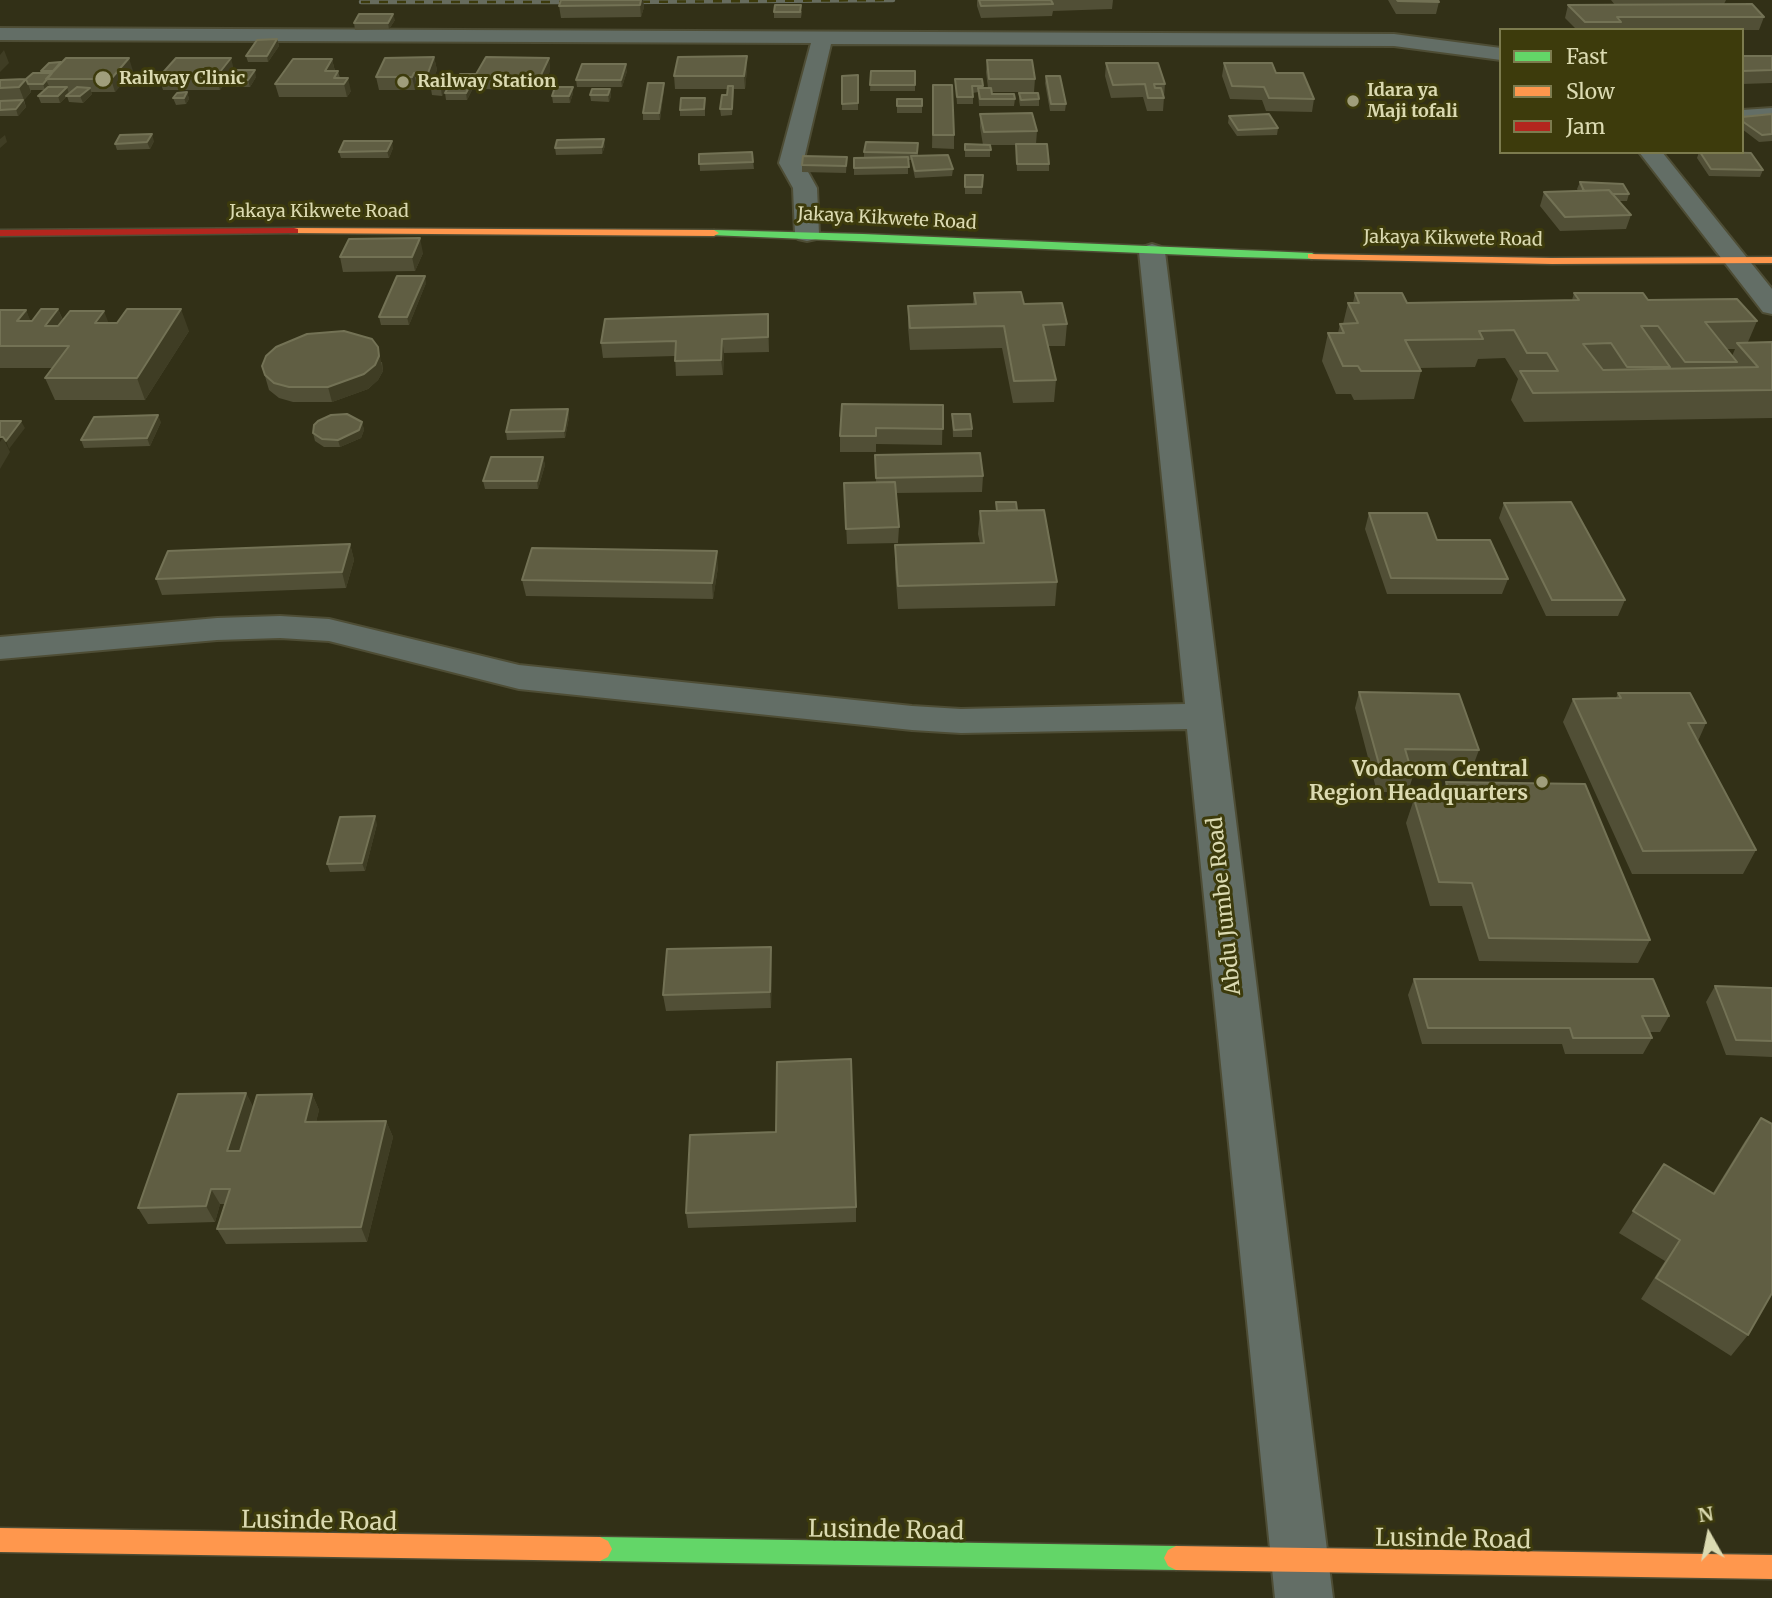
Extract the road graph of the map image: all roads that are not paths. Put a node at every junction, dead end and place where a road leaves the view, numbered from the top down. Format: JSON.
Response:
{"nodes":[{"id":1,"x":0,"y":34,"type":"edge"},
{"id":2,"x":822,"y":38,"type":"junction"},
{"id":3,"x":1499,"y":54,"type":"edge"},
{"id":4,"x":1772,"y":112,"type":"edge"},
{"id":5,"x":1744,"y":114,"type":"edge"},
{"id":6,"x":1652,"y":154,"type":"edge"},
{"id":7,"x":0,"y":233,"type":"edge"},
{"id":8,"x":807,"y":234,"type":"junction"},
{"id":9,"x":1152,"y":252,"type":"junction"},
{"id":10,"x":1735,"y":260,"type":"junction"},
{"id":11,"x":1772,"y":260,"type":"edge"},
{"id":12,"x":1772,"y":306,"type":"edge"},
{"id":13,"x":0,"y":648,"type":"edge"},
{"id":14,"x":1204,"y":716,"type":"junction"},
{"id":15,"x":0,"y":1540,"type":"edge"},
{"id":16,"x":1772,"y":1567,"type":"edge"},
{"id":17,"x":1301,"y":1579,"type":"edge"}],
"edges":[{"from":1,"to":2,"type":"street"},
{"from":2,"to":3,"type":"street"},
{"from":2,"to":8,"type":"street"},
{"from":4,"to":5,"type":"lane"},
{"from":6,"to":10,"type":"street"},
{"from":7,"to":8,"type":"main road","name":"Jakaya Kikwete Road"},
{"from":8,"to":9,"type":"main road","name":"Jakaya Kikwete Road"},
{"from":9,"to":10,"type":"main road","name":"Jakaya Kikwete Road"},
{"from":9,"to":14,"type":"street","name":"Abdu Jumbe Road"},
{"from":10,"to":11,"type":"main road","name":"Jakaya Kikwete Road"},
{"from":10,"to":12,"type":"street"},
{"from":13,"to":14,"type":"street"},
{"from":14,"to":17,"type":"street","name":"Abdu Jumbe Road"},
{"from":15,"to":17,"type":"main road","name":"Lusinde Road"},
{"from":16,"to":17,"type":"main road","name":"Lusinde Road"}]}
